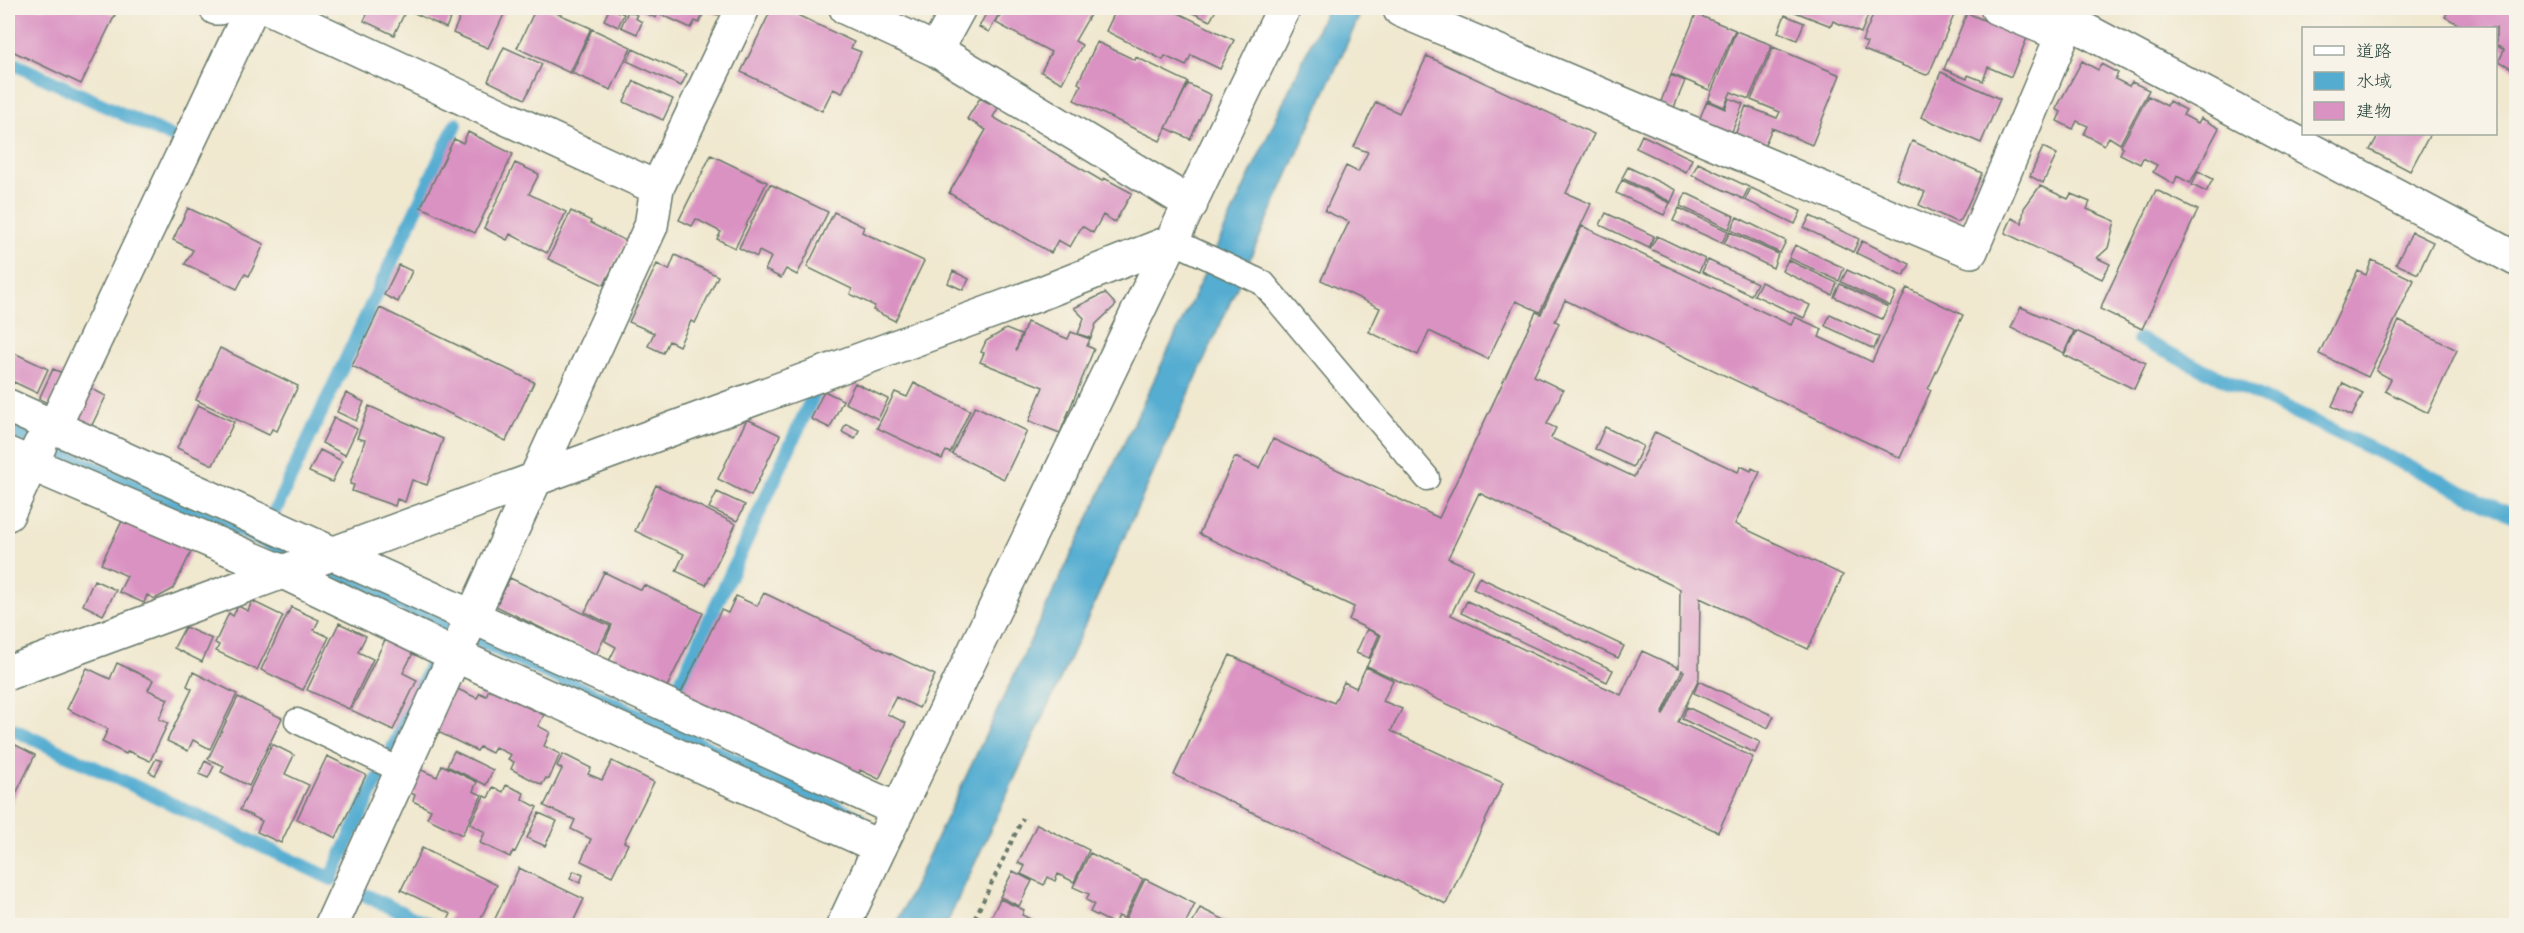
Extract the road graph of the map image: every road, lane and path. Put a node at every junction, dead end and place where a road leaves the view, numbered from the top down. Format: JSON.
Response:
{"nodes":[{"id":1,"x":252,"y":8,"type":"edge"},
{"id":2,"x":269,"y":8,"type":"edge"},
{"id":3,"x":743,"y":8,"type":"edge"},
{"id":4,"x":846,"y":8,"type":"edge"},
{"id":5,"x":959,"y":8,"type":"edge"},
{"id":6,"x":1284,"y":8,"type":"edge"},
{"id":7,"x":1400,"y":8,"type":"edge"},
{"id":8,"x":1997,"y":8,"type":"edge"},
{"id":9,"x":2068,"y":21,"type":"edge"},
{"id":10,"x":936,"y":50,"type":"junction"},
{"id":11,"x":657,"y":188,"type":"junction"},
{"id":12,"x":1191,"y":204,"type":"junction"},
{"id":13,"x":1173,"y":241,"type":"junction"},
{"id":14,"x":2517,"y":259,"type":"edge"},
{"id":15,"x":8,"y":406,"type":"edge"},
{"id":16,"x":36,"y":444,"type":"edge"},
{"id":17,"x":534,"y":478,"type":"junction"},
{"id":18,"x":1427,"y":478,"type":"dead end"},
{"id":19,"x":8,"y":514,"type":"edge"},
{"id":20,"x":334,"y":553,"type":"junction"},
{"id":21,"x":283,"y":572,"type":"junction"},
{"id":22,"x":471,"y":617,"type":"junction"},
{"id":23,"x":455,"y":655,"type":"junction"},
{"id":24,"x":8,"y":673,"type":"edge"},
{"id":25,"x":297,"y":721,"type":"dead end"},
{"id":26,"x":402,"y":771,"type":"junction"},
{"id":27,"x":898,"y":810,"type":"junction"},
{"id":28,"x":1023,"y":818,"type":"dead end"},
{"id":29,"x":880,"y":847,"type":"junction"},
{"id":30,"x":331,"y":926,"type":"edge"},
{"id":31,"x":843,"y":926,"type":"edge"},
{"id":32,"x":971,"y":926,"type":"edge"}],
"edges":[{"from":1,"to":16,"type":"street"},
{"from":2,"to":11,"type":"street"},
{"from":3,"to":11,"type":"street"},
{"from":4,"to":10,"type":"street"},
{"from":5,"to":10,"type":"street"},
{"from":6,"to":12,"type":"street"},
{"from":7,"to":9,"type":"street"},
{"from":8,"to":9,"type":"street"},
{"from":9,"to":14,"type":"street"},
{"from":10,"to":12,"type":"street"},
{"from":11,"to":17,"type":"street"},
{"from":12,"to":13,"type":"street"},
{"from":13,"to":17,"type":"street"},
{"from":13,"to":18,"type":"lane"},
{"from":13,"to":27,"type":"street"},
{"from":15,"to":16,"type":"street"},
{"from":16,"to":19,"type":"street"},
{"from":16,"to":20,"type":"street"},
{"from":16,"to":21,"type":"street"},
{"from":17,"to":20,"type":"street"},
{"from":17,"to":22,"type":"street"},
{"from":20,"to":21,"type":"street"},
{"from":20,"to":22,"type":"street"},
{"from":21,"to":23,"type":"street"},
{"from":21,"to":24,"type":"street"},
{"from":22,"to":23,"type":"street"},
{"from":22,"to":27,"type":"street"},
{"from":23,"to":26,"type":"street"},
{"from":23,"to":29,"type":"street"},
{"from":25,"to":26,"type":"lane"},
{"from":26,"to":30,"type":"street"},
{"from":27,"to":29,"type":"street"},
{"from":28,"to":32,"type":"path"},
{"from":29,"to":31,"type":"street"}]}
